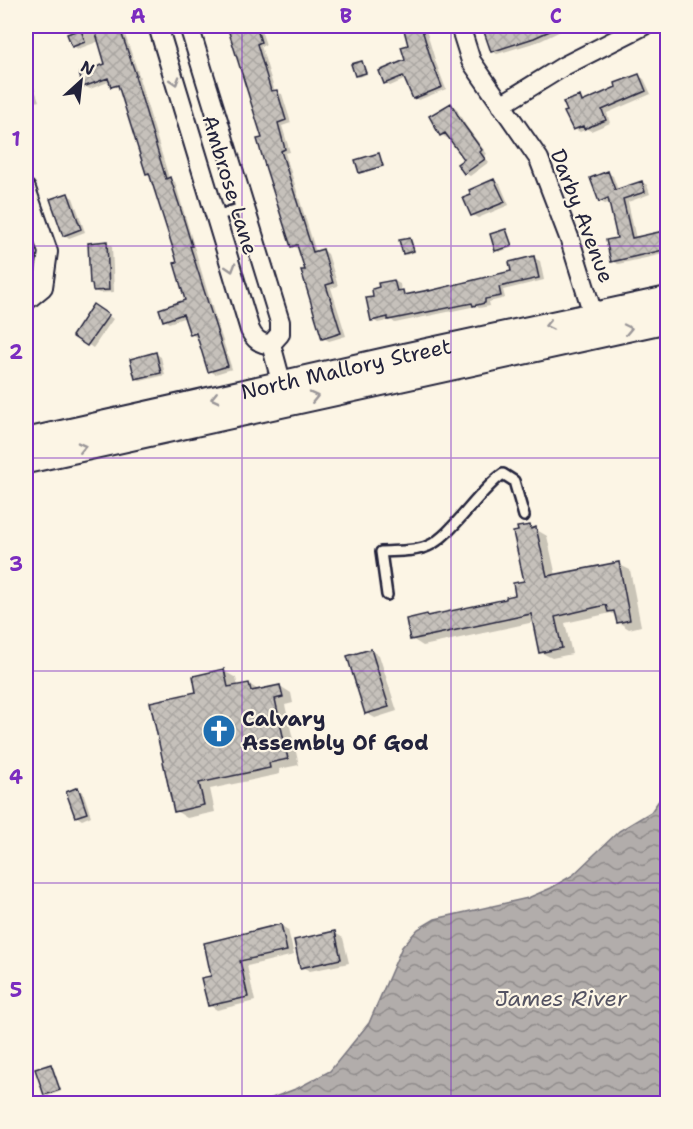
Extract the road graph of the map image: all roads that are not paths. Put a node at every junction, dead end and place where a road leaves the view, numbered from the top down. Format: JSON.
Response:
{"nodes":[{"id":1,"x":158,"y":26,"type":"edge"},
{"id":2,"x":189,"y":26,"type":"edge"},
{"id":3,"x":460,"y":26,"type":"edge"},
{"id":4,"x":643,"y":26,"type":"edge"},
{"id":5,"x":501,"y":105,"type":"junction"},
{"id":6,"x":26,"y":189,"type":"edge"},
{"id":7,"x":244,"y":207,"type":"junction"},
{"id":8,"x":216,"y":216,"type":"junction"},
{"id":9,"x":668,"y":299,"type":"edge"},
{"id":10,"x":26,"y":301,"type":"edge"},
{"id":11,"x":668,"y":320,"type":"edge"},
{"id":12,"x":597,"y":325,"type":"junction"},
{"id":13,"x":271,"y":344,"type":"junction"},
{"id":14,"x":285,"y":393,"type":"junction"},
{"id":15,"x":26,"y":441,"type":"edge"},
{"id":16,"x":26,"y":461,"type":"edge"},
{"id":17,"x":524,"y":516,"type":"dead end"},
{"id":18,"x":387,"y":594,"type":"dead end"}],
"edges":[{"from":1,"to":8,"type":"street","name":"Ambrose Lane","one_way":true},
{"from":2,"to":7,"type":"street","name":"Ambrose Lane"},
{"from":3,"to":5,"type":"street","name":"Darby Avenue"},
{"from":4,"to":5,"type":"street"},
{"from":5,"to":12,"type":"street","name":"Darby Avenue"},
{"from":6,"to":10,"type":"street"},
{"from":7,"to":8,"type":"lane"},
{"from":7,"to":13,"type":"street","name":"Ambrose Lane"},
{"from":8,"to":13,"type":"street","name":"Ambrose Lane","one_way":true},
{"from":9,"to":12,"type":"main road","name":"North Mallory Street"},
{"from":12,"to":11,"type":"main road","name":"North Mallory Street","one_way":true},
{"from":12,"to":14,"type":"main road","name":"North Mallory Street"},
{"from":13,"to":14,"type":"street"},
{"from":14,"to":15,"type":"main road","name":"North Mallory Street","one_way":true},
{"from":16,"to":14,"type":"main road","name":"North Mallory Street","one_way":true},
{"from":17,"to":18,"type":"lane"}]}
